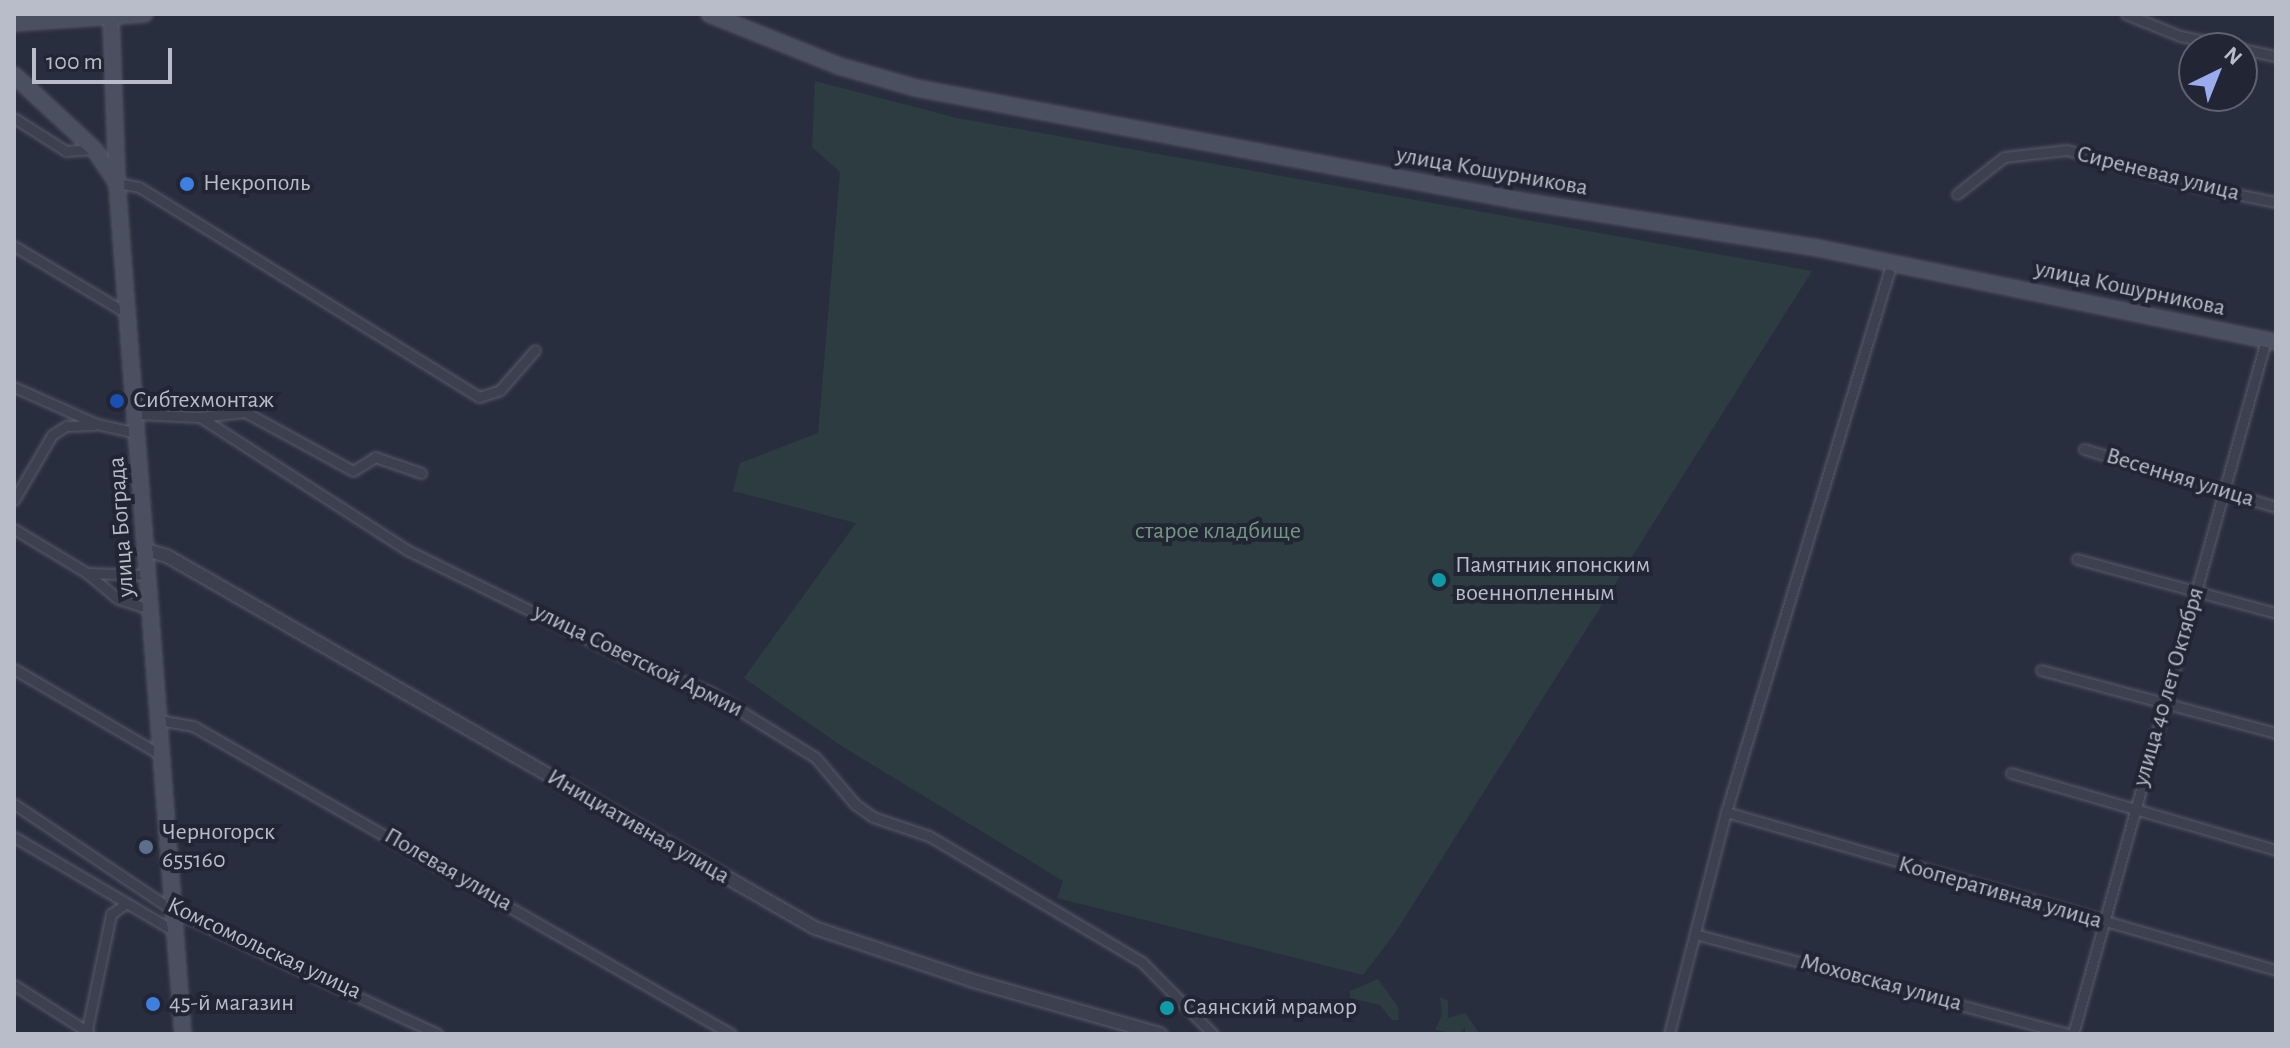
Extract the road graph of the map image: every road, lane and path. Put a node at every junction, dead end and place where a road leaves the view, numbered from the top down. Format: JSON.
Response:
{"nodes":[{"id":1,"x":145,"y":14,"type":"edge"},
{"id":2,"x":709,"y":14,"type":"edge"},
{"id":3,"x":2126,"y":14,"type":"edge"},
{"id":4,"x":111,"y":17,"type":"junction"},
{"id":5,"x":14,"y":23,"type":"edge"},
{"id":6,"x":2178,"y":35,"type":"edge"},
{"id":7,"x":14,"y":75,"type":"edge"},
{"id":8,"x":14,"y":118,"type":"edge"},
{"id":9,"x":94,"y":149,"type":"junction"},
{"id":10,"x":117,"y":183,"type":"junction"},
{"id":11,"x":1957,"y":194,"type":"dead end"},
{"id":12,"x":2276,"y":202,"type":"edge"},
{"id":13,"x":14,"y":246,"type":"edge"},
{"id":14,"x":1892,"y":262,"type":"junction"},
{"id":15,"x":128,"y":314,"type":"junction"},
{"id":16,"x":2271,"y":341,"type":"edge"},
{"id":17,"x":535,"y":350,"type":"dead end"},
{"id":18,"x":14,"y":387,"type":"edge"},
{"id":19,"x":136,"y":414,"type":"junction"},
{"id":20,"x":200,"y":417,"type":"junction"},
{"id":21,"x":97,"y":424,"type":"junction"},
{"id":22,"x":137,"y":433,"type":"junction"},
{"id":23,"x":2084,"y":449,"type":"dead end"},
{"id":24,"x":421,"y":473,"type":"dead end"},
{"id":25,"x":2225,"y":492,"type":"junction"},
{"id":26,"x":14,"y":500,"type":"edge"},
{"id":27,"x":2276,"y":507,"type":"edge"},
{"id":28,"x":14,"y":529,"type":"edge"},
{"id":29,"x":146,"y":550,"type":"junction"},
{"id":30,"x":2077,"y":559,"type":"dead end"},
{"id":31,"x":87,"y":573,"type":"junction"},
{"id":32,"x":148,"y":575,"type":"junction"},
{"id":33,"x":2195,"y":590,"type":"junction"},
{"id":34,"x":151,"y":609,"type":"junction"},
{"id":35,"x":2276,"y":613,"type":"edge"},
{"id":36,"x":14,"y":669,"type":"edge"},
{"id":37,"x":2041,"y":670,"type":"dead end"},
{"id":38,"x":2161,"y":701,"type":"junction"},
{"id":39,"x":159,"y":720,"type":"junction"},
{"id":40,"x":2276,"y":733,"type":"edge"},
{"id":41,"x":161,"y":755,"type":"junction"},
{"id":42,"x":2011,"y":773,"type":"dead end"},
{"id":43,"x":14,"y":804,"type":"edge"},
{"id":44,"x":2134,"y":811,"type":"junction"},
{"id":45,"x":1726,"y":812,"type":"junction"},
{"id":46,"x":14,"y":837,"type":"edge"},
{"id":47,"x":2276,"y":850,"type":"edge"},
{"id":48,"x":124,"y":905,"type":"junction"},
{"id":49,"x":174,"y":911,"type":"junction"},
{"id":50,"x":2104,"y":922,"type":"junction"},
{"id":51,"x":176,"y":932,"type":"junction"},
{"id":52,"x":1695,"y":934,"type":"junction"},
{"id":53,"x":2276,"y":970,"type":"edge"},
{"id":54,"x":14,"y":985,"type":"edge"},
{"id":55,"x":88,"y":1033,"type":"edge"},
{"id":56,"x":183,"y":1034,"type":"edge"},
{"id":57,"x":438,"y":1034,"type":"edge"},
{"id":58,"x":731,"y":1034,"type":"edge"},
{"id":59,"x":1160,"y":1034,"type":"edge"},
{"id":60,"x":1213,"y":1034,"type":"edge"},
{"id":61,"x":1669,"y":1034,"type":"edge"},
{"id":62,"x":2070,"y":1034,"type":"edge"}],
"edges":[{"from":1,"to":4,"type":"main road"},
{"from":2,"to":14,"type":"main road","name":"улица Кошурникова"},
{"from":3,"to":6,"type":"street"},
{"from":4,"to":5,"type":"main road"},
{"from":4,"to":10,"type":"main road","name":"улица Бограда"},
{"from":7,"to":9,"type":"main road"},
{"from":8,"to":9,"type":"street"},
{"from":9,"to":10,"type":"main road"},
{"from":10,"to":15,"type":"main road","name":"улица Бограда"},
{"from":10,"to":17,"type":"street"},
{"from":11,"to":12,"type":"street","name":"Сиреневая улица"},
{"from":13,"to":15,"type":"street"},
{"from":14,"to":16,"type":"main road","name":"улица Кошурникова"},
{"from":14,"to":45,"type":"street"},
{"from":15,"to":19,"type":"main road","name":"улица Бограда"},
{"from":16,"to":25,"type":"street","name":"улица 40 лет Октября"},
{"from":18,"to":21,"type":"street"},
{"from":19,"to":20,"type":"street","name":"улица Советской Армии"},
{"from":19,"to":22,"type":"main road","name":"улица Бограда"},
{"from":20,"to":24,"type":"street","name":"улица Советской Армии"},
{"from":20,"to":60,"type":"street","name":"улица Советской Армии"},
{"from":21,"to":22,"type":"street"},
{"from":21,"to":26,"type":"street"},
{"from":22,"to":29,"type":"main road","name":"улица Бограда"},
{"from":23,"to":25,"type":"street","name":"Весенняя улица"},
{"from":25,"to":27,"type":"street","name":"Весенняя улица"},
{"from":25,"to":33,"type":"street","name":"улица 40 лет Октября"},
{"from":28,"to":31,"type":"street"},
{"from":29,"to":32,"type":"main road","name":"улица Бограда"},
{"from":29,"to":59,"type":"street","name":"Инициативная улица"},
{"from":30,"to":33,"type":"street"},
{"from":31,"to":32,"type":"street"},
{"from":31,"to":34,"type":"street"},
{"from":32,"to":34,"type":"main road","name":"улица Бограда"},
{"from":33,"to":35,"type":"street"},
{"from":33,"to":38,"type":"street","name":"улица 40 лет Октября"},
{"from":34,"to":39,"type":"main road","name":"улица Бограда"},
{"from":36,"to":41,"type":"street"},
{"from":37,"to":38,"type":"street"},
{"from":38,"to":40,"type":"street"},
{"from":38,"to":44,"type":"street","name":"улица 40 лет Октября"},
{"from":39,"to":41,"type":"main road","name":"улица Бограда"},
{"from":39,"to":58,"type":"street","name":"Полевая улица"},
{"from":41,"to":49,"type":"main road","name":"улица Бограда"},
{"from":42,"to":44,"type":"street"},
{"from":43,"to":49,"type":"street","name":"Комсомольская улица"},
{"from":44,"to":47,"type":"street"},
{"from":44,"to":50,"type":"street","name":"улица 40 лет Октября"},
{"from":45,"to":50,"type":"street","name":"Кооперативная улица"},
{"from":45,"to":52,"type":"street"},
{"from":46,"to":48,"type":"street","name":"Комсомольская улица"},
{"from":48,"to":51,"type":"street","name":"Комсомольская улица"},
{"from":48,"to":55,"type":"street"},
{"from":49,"to":51,"type":"main road","name":"улица Бограда"},
{"from":49,"to":57,"type":"street","name":"Комсомольская улица"},
{"from":50,"to":53,"type":"street","name":"Кооперативная улица"},
{"from":50,"to":62,"type":"street","name":"улица 40 лет Октября"},
{"from":51,"to":56,"type":"main road","name":"улица Бограда"},
{"from":52,"to":61,"type":"street"},
{"from":52,"to":62,"type":"street","name":"Моховская улица"},
{"from":54,"to":55,"type":"street"}]}
